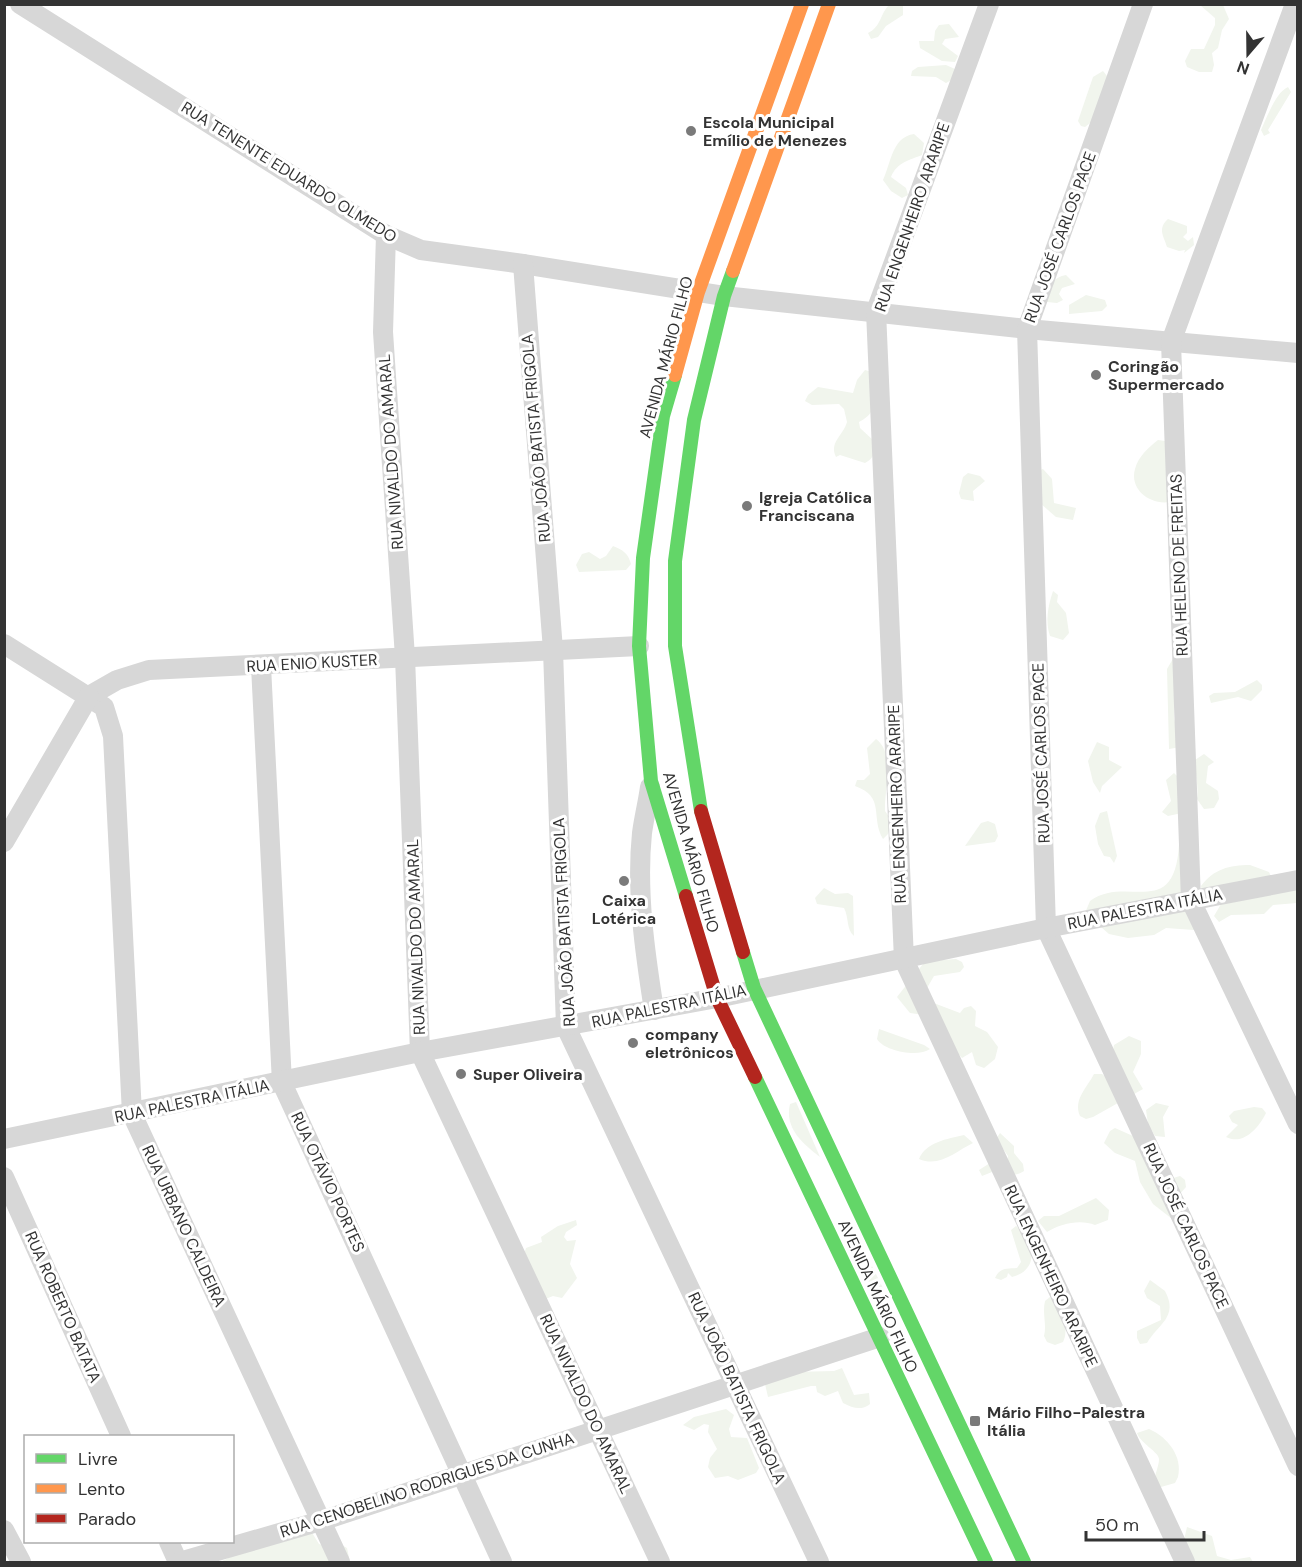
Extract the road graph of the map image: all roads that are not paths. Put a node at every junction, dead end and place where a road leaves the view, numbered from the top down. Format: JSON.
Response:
{"nodes":[{"id":1,"x":20,"y":4,"type":"edge"},
{"id":2,"x":802,"y":4,"type":"edge"},
{"id":3,"x":829,"y":4,"type":"edge"},
{"id":4,"x":989,"y":4,"type":"edge"},
{"id":5,"x":1143,"y":4,"type":"edge"},
{"id":6,"x":1295,"y":4,"type":"edge"},
{"id":7,"x":386,"y":235,"type":"junction"},
{"id":8,"x":523,"y":264,"type":"junction"},
{"id":9,"x":698,"y":292,"type":"junction"},
{"id":10,"x":724,"y":296,"type":"junction"},
{"id":11,"x":876,"y":311,"type":"junction"},
{"id":12,"x":1028,"y":329,"type":"junction"},
{"id":13,"x":1171,"y":342,"type":"junction"},
{"id":14,"x":1298,"y":354,"type":"edge"},
{"id":15,"x":4,"y":644,"type":"edge"},
{"id":16,"x":639,"y":646,"type":"junction"},
{"id":17,"x":553,"y":650,"type":"junction"},
{"id":18,"x":405,"y":657,"type":"junction"},
{"id":19,"x":261,"y":666,"type":"junction"},
{"id":20,"x":88,"y":696,"type":"junction"},
{"id":21,"x":651,"y":782,"type":"junction"},
{"id":22,"x":4,"y":842,"type":"edge"},
{"id":23,"x":1298,"y":880,"type":"edge"},
{"id":24,"x":1191,"y":901,"type":"junction"},
{"id":25,"x":1046,"y":928,"type":"junction"},
{"id":26,"x":904,"y":960,"type":"junction"},
{"id":27,"x":754,"y":988,"type":"junction"},
{"id":28,"x":717,"y":998,"type":"junction"},
{"id":29,"x":654,"y":1010,"type":"junction"},
{"id":30,"x":566,"y":1027,"type":"junction"},
{"id":31,"x":420,"y":1052,"type":"junction"},
{"id":32,"x":282,"y":1083,"type":"junction"},
{"id":33,"x":132,"y":1114,"type":"junction"},
{"id":34,"x":1298,"y":1124,"type":"edge"},
{"id":35,"x":4,"y":1139,"type":"edge"},
{"id":36,"x":4,"y":1177,"type":"edge"},
{"id":37,"x":879,"y":1337,"type":"junction"},
{"id":38,"x":736,"y":1384,"type":"junction"},
{"id":39,"x":598,"y":1430,"type":"junction"},
{"id":40,"x":120,"y":1435,"type":"edge"},
{"id":41,"x":1298,"y":1466,"type":"edge"},
{"id":42,"x":461,"y":1475,"type":"junction"},
{"id":43,"x":321,"y":1521,"type":"junction"},
{"id":44,"x":4,"y":1530,"type":"edge"},
{"id":45,"x":168,"y":1543,"type":"edge"},
{"id":46,"x":21,"y":1563,"type":"edge"},
{"id":47,"x":178,"y":1563,"type":"edge"},
{"id":48,"x":340,"y":1563,"type":"edge"},
{"id":49,"x":502,"y":1563,"type":"edge"},
{"id":50,"x":660,"y":1563,"type":"edge"},
{"id":51,"x":819,"y":1563,"type":"edge"},
{"id":52,"x":986,"y":1563,"type":"edge"},
{"id":53,"x":1024,"y":1563,"type":"edge"},
{"id":54,"x":1185,"y":1563,"type":"edge"}],
"edges":[{"from":1,"to":7,"type":"street","name":"RUA TENENTE EDUARDO OLMEDO"},
{"from":2,"to":9,"type":"main road","name":"AVENIDA MÁRIO FILHO"},
{"from":3,"to":10,"type":"main road","name":"AVENIDA MÁRIO FILHO"},
{"from":4,"to":11,"type":"street","name":"RUA ENGENHEIRO ARARIPE"},
{"from":5,"to":12,"type":"street","name":"RUA JOSÉ CARLOS PACE"},
{"from":6,"to":13,"type":"street","name":"RUA HELENO DE FREITAS"},
{"from":7,"to":8,"type":"street","name":"RUA TENENTE EDUARDO OLMEDO"},
{"from":7,"to":18,"type":"street","name":"RUA NIVALDO DO AMARAL"},
{"from":8,"to":9,"type":"street","name":"RUA TENENTE EDUARDO OLMEDO"},
{"from":8,"to":17,"type":"street","name":"RUA JOÃO BATISTA FRIGOLA"},
{"from":9,"to":10,"type":"street","name":"RUA TENENTE EDUARDO OLMEDO"},
{"from":9,"to":16,"type":"main road","name":"AVENIDA MÁRIO FILHO"},
{"from":10,"to":11,"type":"street","name":"RUA TENENTE EDUARDO OLMEDO"},
{"from":10,"to":27,"type":"main road","name":"AVENIDA MÁRIO FILHO"},
{"from":11,"to":12,"type":"street","name":"RUA TENENTE EDUARDO OLMEDO"},
{"from":11,"to":26,"type":"street","name":"RUA ENGENHEIRO ARARIPE"},
{"from":12,"to":13,"type":"street","name":"RUA TENENTE EDUARDO OLMEDO"},
{"from":12,"to":25,"type":"street","name":"RUA JOSÉ CARLOS PACE"},
{"from":13,"to":14,"type":"street","name":"RUA TENENTE EDUARDO OLMEDO"},
{"from":13,"to":24,"type":"street","name":"RUA HELENO DE FREITAS"},
{"from":15,"to":20,"type":"street"},
{"from":16,"to":17,"type":"street","name":"RUA ENIO KUSTER"},
{"from":16,"to":21,"type":"main road","name":"AVENIDA MÁRIO FILHO"},
{"from":17,"to":18,"type":"street","name":"RUA ENIO KUSTER"},
{"from":17,"to":30,"type":"street","name":"RUA JOÃO BATISTA FRIGOLA"},
{"from":18,"to":19,"type":"street","name":"RUA ENIO KUSTER"},
{"from":18,"to":31,"type":"street","name":"RUA NIVALDO DO AMARAL"},
{"from":19,"to":20,"type":"street","name":"RUA ENIO KUSTER"},
{"from":19,"to":32,"type":"street","name":"RUA OTÁVIO PORTES"},
{"from":20,"to":22,"type":"street"},
{"from":20,"to":33,"type":"street","name":"RUA URBANO CALDEIRA"},
{"from":21,"to":28,"type":"main road","name":"AVENIDA MÁRIO FILHO"},
{"from":21,"to":29,"type":"street"},
{"from":23,"to":24,"type":"street","name":"RUA PALESTRA ITÁLIA"},
{"from":24,"to":25,"type":"street","name":"RUA PALESTRA ITÁLIA"},
{"from":24,"to":34,"type":"street","name":"RUA HELENO DE FREITAS"},
{"from":25,"to":26,"type":"street","name":"RUA PALESTRA ITÁLIA"},
{"from":25,"to":41,"type":"street","name":"RUA JOSÉ CARLOS PACE"},
{"from":26,"to":27,"type":"street","name":"RUA PALESTRA ITÁLIA"},
{"from":26,"to":54,"type":"street","name":"RUA ENGENHEIRO ARARIPE"},
{"from":27,"to":28,"type":"street","name":"RUA PALESTRA ITÁLIA"},
{"from":27,"to":53,"type":"main road","name":"AVENIDA MÁRIO FILHO"},
{"from":28,"to":29,"type":"street","name":"RUA PALESTRA ITÁLIA"},
{"from":28,"to":37,"type":"main road","name":"AVENIDA MÁRIO FILHO"},
{"from":29,"to":30,"type":"street","name":"RUA PALESTRA ITÁLIA"},
{"from":30,"to":31,"type":"street","name":"RUA PALESTRA ITÁLIA"},
{"from":30,"to":38,"type":"street","name":"RUA JOÃO BATISTA FRIGOLA"},
{"from":31,"to":32,"type":"street","name":"RUA PALESTRA ITÁLIA"},
{"from":31,"to":39,"type":"street","name":"RUA NIVALDO DO AMARAL"},
{"from":32,"to":33,"type":"street","name":"RUA PALESTRA ITÁLIA"},
{"from":32,"to":42,"type":"street","name":"RUA OTÁVIO PORTES"},
{"from":33,"to":35,"type":"street","name":"RUA PALESTRA ITÁLIA"},
{"from":33,"to":43,"type":"street","name":"RUA URBANO CALDEIRA"},
{"from":36,"to":40,"type":"street","name":"RUA ROBERTO BATATA"},
{"from":37,"to":38,"type":"street","name":"RUA CENOBELINO RODRIGUES DA CUNHA"},
{"from":37,"to":52,"type":"main road","name":"AVENIDA MÁRIO FILHO"},
{"from":38,"to":39,"type":"street","name":"RUA CENOBELINO RODRIGUES DA CUNHA"},
{"from":38,"to":51,"type":"street","name":"RUA JOÃO BATISTA FRIGOLA"},
{"from":39,"to":42,"type":"street","name":"RUA CENOBELINO RODRIGUES DA CUNHA"},
{"from":39,"to":50,"type":"street","name":"RUA NIVALDO DO AMARAL"},
{"from":42,"to":43,"type":"street","name":"RUA CENOBELINO RODRIGUES DA CUNHA"},
{"from":42,"to":49,"type":"street","name":"RUA OTÁVIO PORTES"},
{"from":43,"to":47,"type":"street","name":"RUA CENOBELINO RODRIGUES DA CUNHA"},
{"from":43,"to":48,"type":"street","name":"RUA URBANO CALDEIRA"},
{"from":44,"to":46,"type":"street"},
{"from":45,"to":47,"type":"street"}]}
